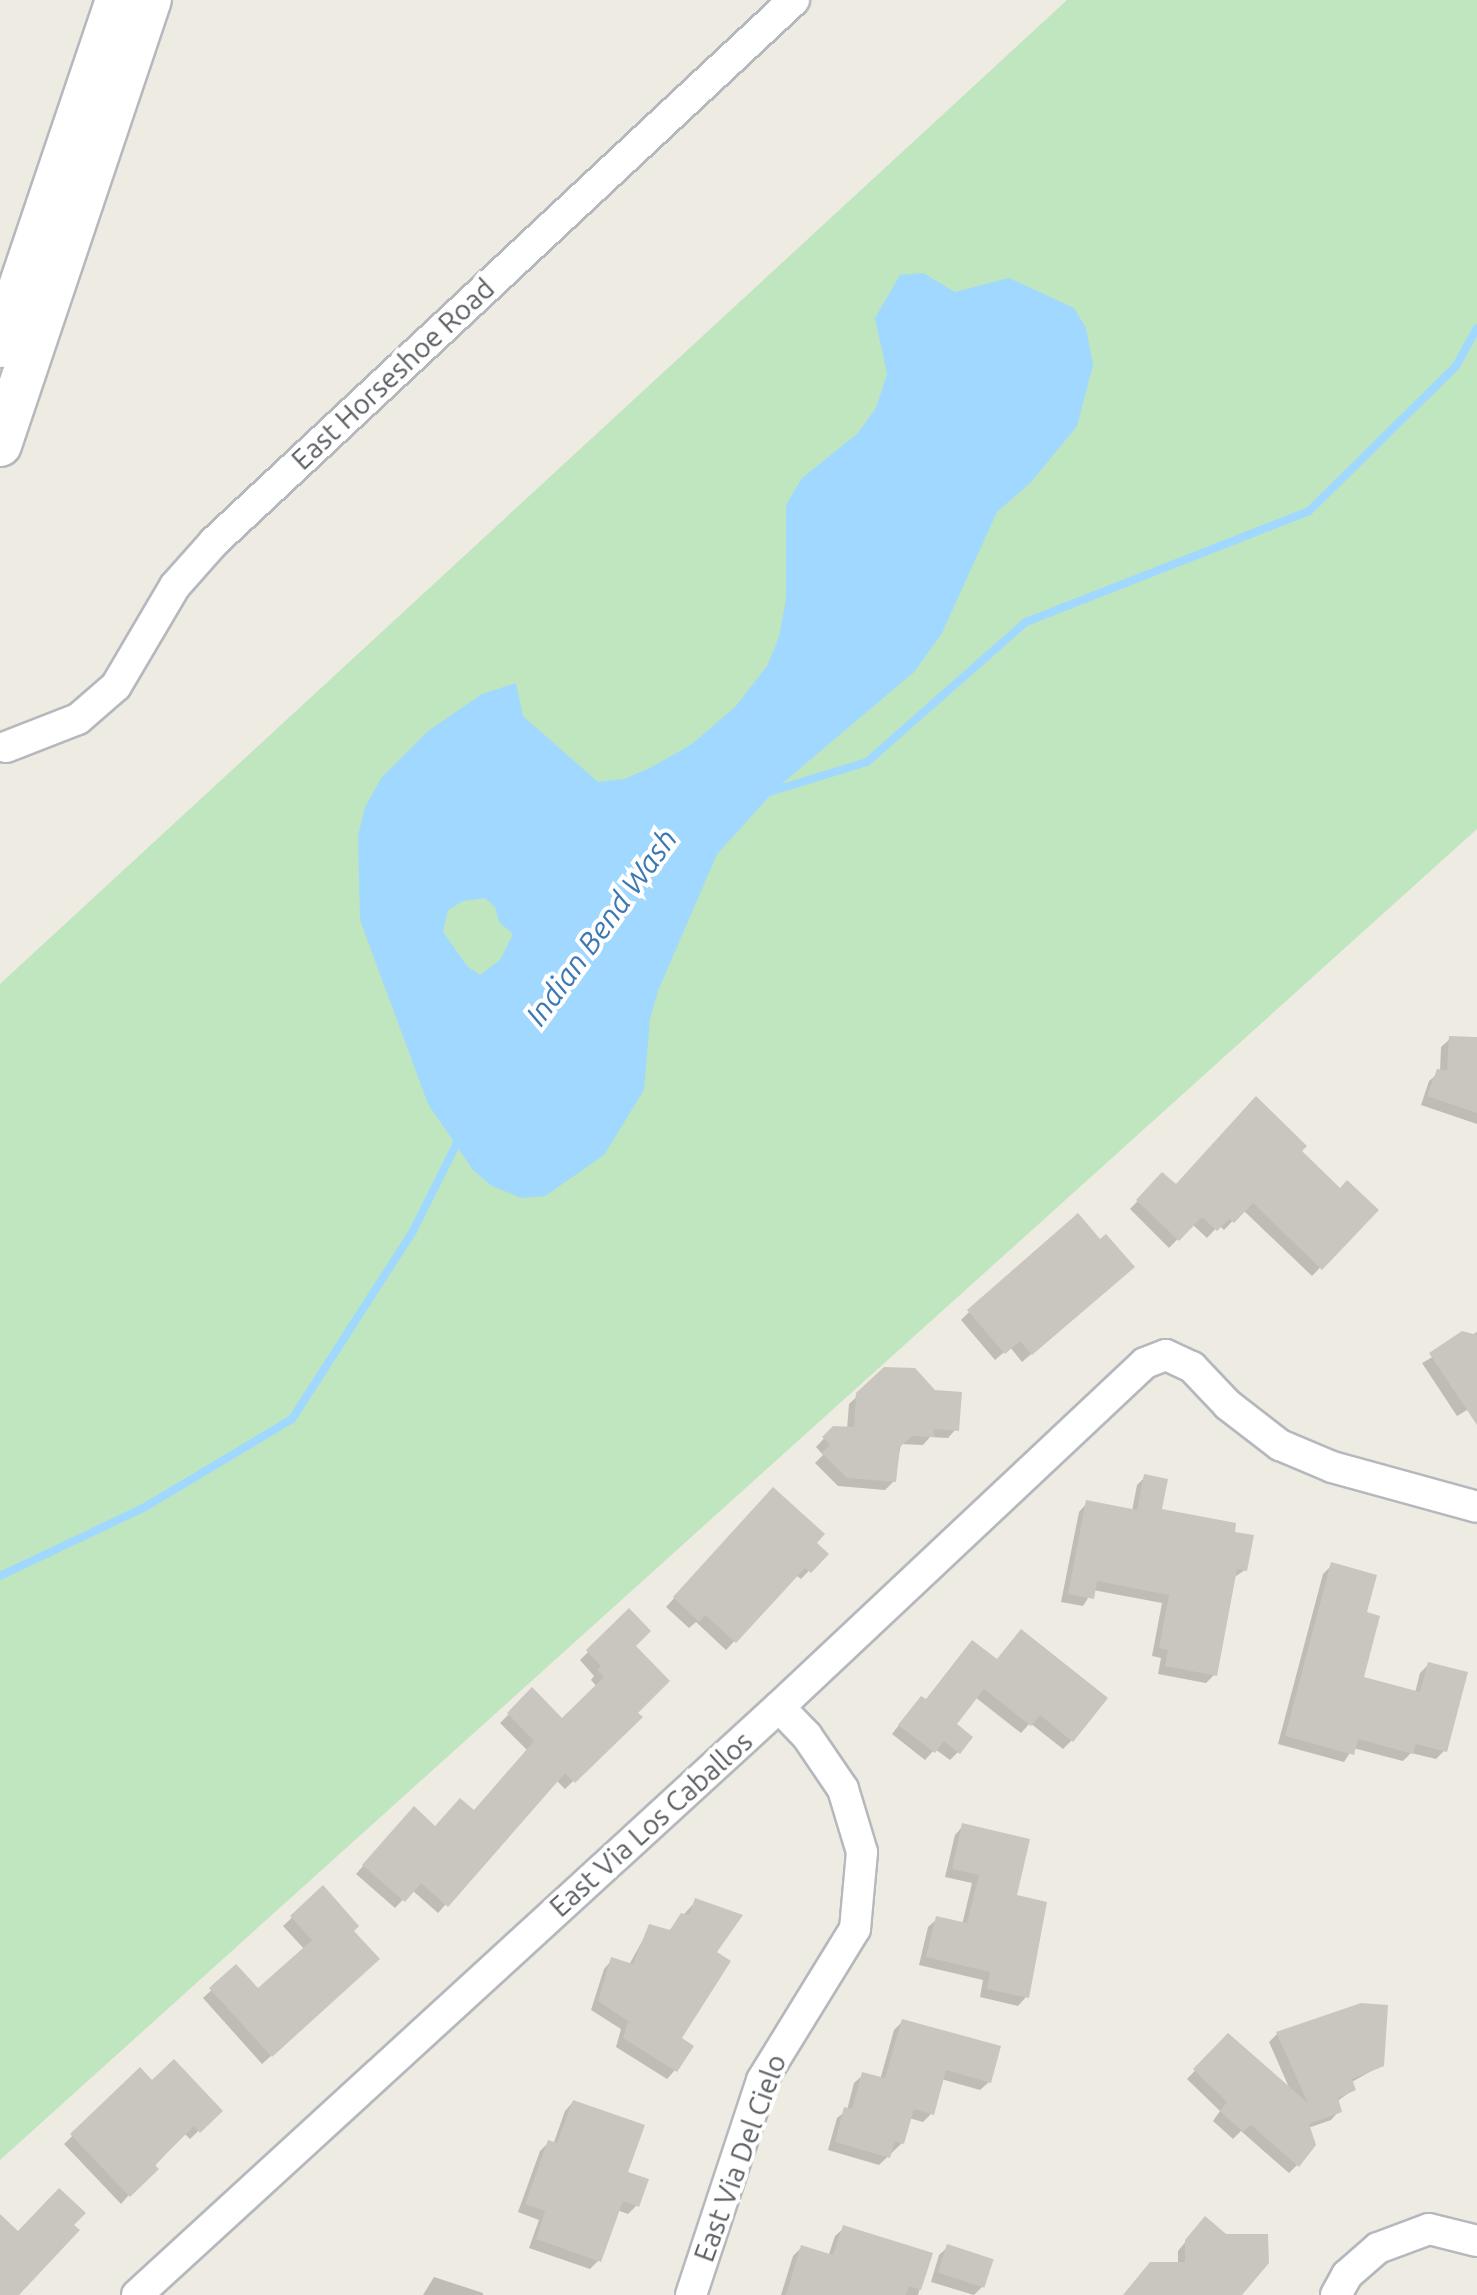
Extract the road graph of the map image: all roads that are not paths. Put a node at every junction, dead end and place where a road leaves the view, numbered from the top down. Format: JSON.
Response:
{"nodes":[{"id":1,"x":116,"y":0,"type":"edge"},
{"id":2,"x":150,"y":0,"type":"edge"},
{"id":3,"x":794,"y":0,"type":"edge"},
{"id":4,"x":108,"y":68,"type":"junction"},
{"id":5,"x":22,"y":288,"type":"edge"},
{"id":6,"x":0,"y":346,"type":"edge"},
{"id":7,"x":0,"y":445,"type":"edge"},
{"id":8,"x":6,"y":747,"type":"dead end"},
{"id":9,"x":1477,"y":1507,"type":"edge"},
{"id":10,"x":779,"y":1707,"type":"junction"},
{"id":11,"x":1477,"y":2241,"type":"edge"},
{"id":12,"x":136,"y":2295,"type":"edge"},
{"id":13,"x":691,"y":2295,"type":"edge"},
{"id":14,"x":1336,"y":2295,"type":"edge"}],
"edges":[{"from":1,"to":4,"type":"main road"},
{"from":2,"to":4,"type":"main road"},
{"from":3,"to":8,"type":"street","name":"East Horseshoe Road"},
{"from":4,"to":5,"type":"main road"},
{"from":5,"to":6,"type":"main road"},
{"from":5,"to":7,"type":"main road"},
{"from":9,"to":10,"type":"street","name":"East Via Los Caballos"},
{"from":10,"to":12,"type":"street","name":"East Via Los Caballos"},
{"from":10,"to":13,"type":"street","name":"East Via Del Cielo"},
{"from":11,"to":14,"type":"street"}]}
